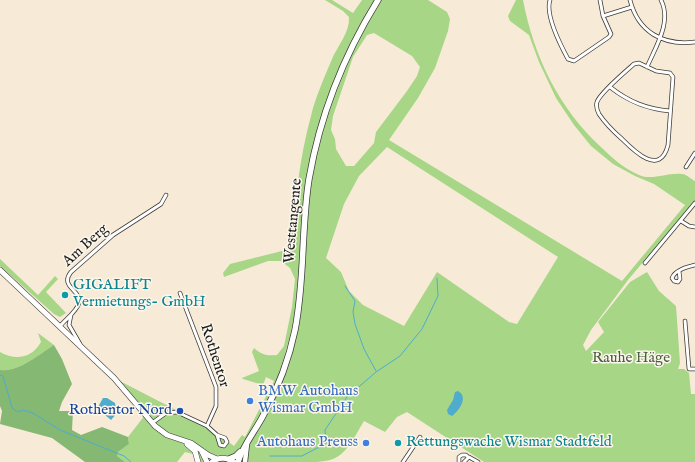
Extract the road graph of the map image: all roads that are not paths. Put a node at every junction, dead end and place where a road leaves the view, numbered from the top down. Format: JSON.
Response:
{"nodes":[{"id":1,"x":378,"y":0,"type":"edge"},
{"id":2,"x":550,"y":0,"type":"edge"},
{"id":3,"x":600,"y":0,"type":"edge"},
{"id":4,"x":630,"y":0,"type":"edge"},
{"id":5,"x":661,"y":0,"type":"edge"},
{"id":6,"x":632,"y":7,"type":"junction"},
{"id":7,"x":603,"y":16,"type":"junction"},
{"id":8,"x":659,"y":38,"type":"junction"},
{"id":9,"x":695,"y":42,"type":"edge"},
{"id":10,"x":647,"y":67,"type":"junction"},
{"id":11,"x":610,"y":87,"type":"junction"},
{"id":12,"x":670,"y":111,"type":"junction"},
{"id":13,"x":695,"y":154,"type":"edge"},
{"id":14,"x":686,"y":167,"type":"dead end"},
{"id":15,"x":166,"y":195,"type":"dead end"},
{"id":16,"x":695,"y":203,"type":"edge"},
{"id":17,"x":681,"y":221,"type":"junction"},
{"id":18,"x":695,"y":227,"type":"edge"},
{"id":19,"x":645,"y":263,"type":"dead end"},
{"id":20,"x":695,"y":265,"type":"edge"},
{"id":21,"x":0,"y":270,"type":"edge"},
{"id":22,"x":679,"y":271,"type":"dead end"},
{"id":23,"x":180,"y":293,"type":"dead end"},
{"id":24,"x":73,"y":312,"type":"junction"},
{"id":25,"x":685,"y":320,"type":"dead end"},
{"id":26,"x":60,"y":326,"type":"junction"},
{"id":27,"x":81,"y":345,"type":"junction"},
{"id":28,"x":695,"y":369,"type":"edge"},
{"id":29,"x":152,"y":423,"type":"junction"},
{"id":30,"x":207,"y":426,"type":"junction"},
{"id":31,"x":217,"y":435,"type":"dead end"},
{"id":32,"x":174,"y":437,"type":"junction"},
{"id":33,"x":420,"y":437,"type":"dead end"},
{"id":34,"x":246,"y":444,"type":"junction"},
{"id":35,"x":200,"y":450,"type":"junction"},
{"id":36,"x":468,"y":457,"type":"junction"},
{"id":37,"x":215,"y":460,"type":"edge"},
{"id":38,"x":231,"y":461,"type":"edge"},
{"id":39,"x":198,"y":462,"type":"edge"},
{"id":40,"x":207,"y":462,"type":"edge"},
{"id":41,"x":238,"y":462,"type":"edge"},
{"id":42,"x":245,"y":462,"type":"edge"},
{"id":43,"x":403,"y":462,"type":"edge"},
{"id":44,"x":459,"y":462,"type":"edge"},
{"id":45,"x":464,"y":462,"type":"edge"},
{"id":46,"x":478,"y":462,"type":"edge"}],
"edges":[{"from":1,"to":34,"type":"highway","name":"Westtangente"},
{"from":2,"to":7,"type":"street"},
{"from":3,"to":7,"type":"street"},
{"from":4,"to":6,"type":"street"},
{"from":5,"to":8,"type":"street"},
{"from":6,"to":7,"type":"street"},
{"from":6,"to":8,"type":"street"},
{"from":8,"to":9,"type":"street"},
{"from":8,"to":10,"type":"street"},
{"from":10,"to":11,"type":"street"},
{"from":10,"to":12,"type":"street"},
{"from":11,"to":12,"type":"street"},
{"from":11,"to":12,"type":"street"},
{"from":13,"to":14,"type":"street"},
{"from":15,"to":24,"type":"street","name":"Am Berg"},
{"from":16,"to":17,"type":"street"},
{"from":17,"to":18,"type":"street"},
{"from":17,"to":19,"type":"street"},
{"from":20,"to":22,"type":"street"},
{"from":21,"to":26,"type":"main road"},
{"from":23,"to":30,"type":"street","name":"Rothentor"},
{"from":24,"to":26,"type":"street"},
{"from":24,"to":27,"type":"street"},
{"from":25,"to":28,"type":"street"},
{"from":26,"to":27,"type":"main road"},
{"from":27,"to":29,"type":"main road"},
{"from":29,"to":30,"type":"street"},
{"from":29,"to":32,"type":"main road"},
{"from":30,"to":31,"type":"street"},
{"from":32,"to":35,"type":"main road"},
{"from":32,"to":39,"type":"main road"},
{"from":33,"to":43,"type":"street"},
{"from":34,"to":38,"type":"highway","name":"Westtangente"},
{"from":34,"to":41,"type":"highway","name":"Westtangente"},
{"from":34,"to":42,"type":"main road"},
{"from":35,"to":37,"type":"main road"},
{"from":35,"to":40,"type":"main road"},
{"from":36,"to":44,"type":"street"},
{"from":36,"to":45,"type":"street"},
{"from":36,"to":46,"type":"street"},
{"from":37,"to":38,"type":"main road"}]}
